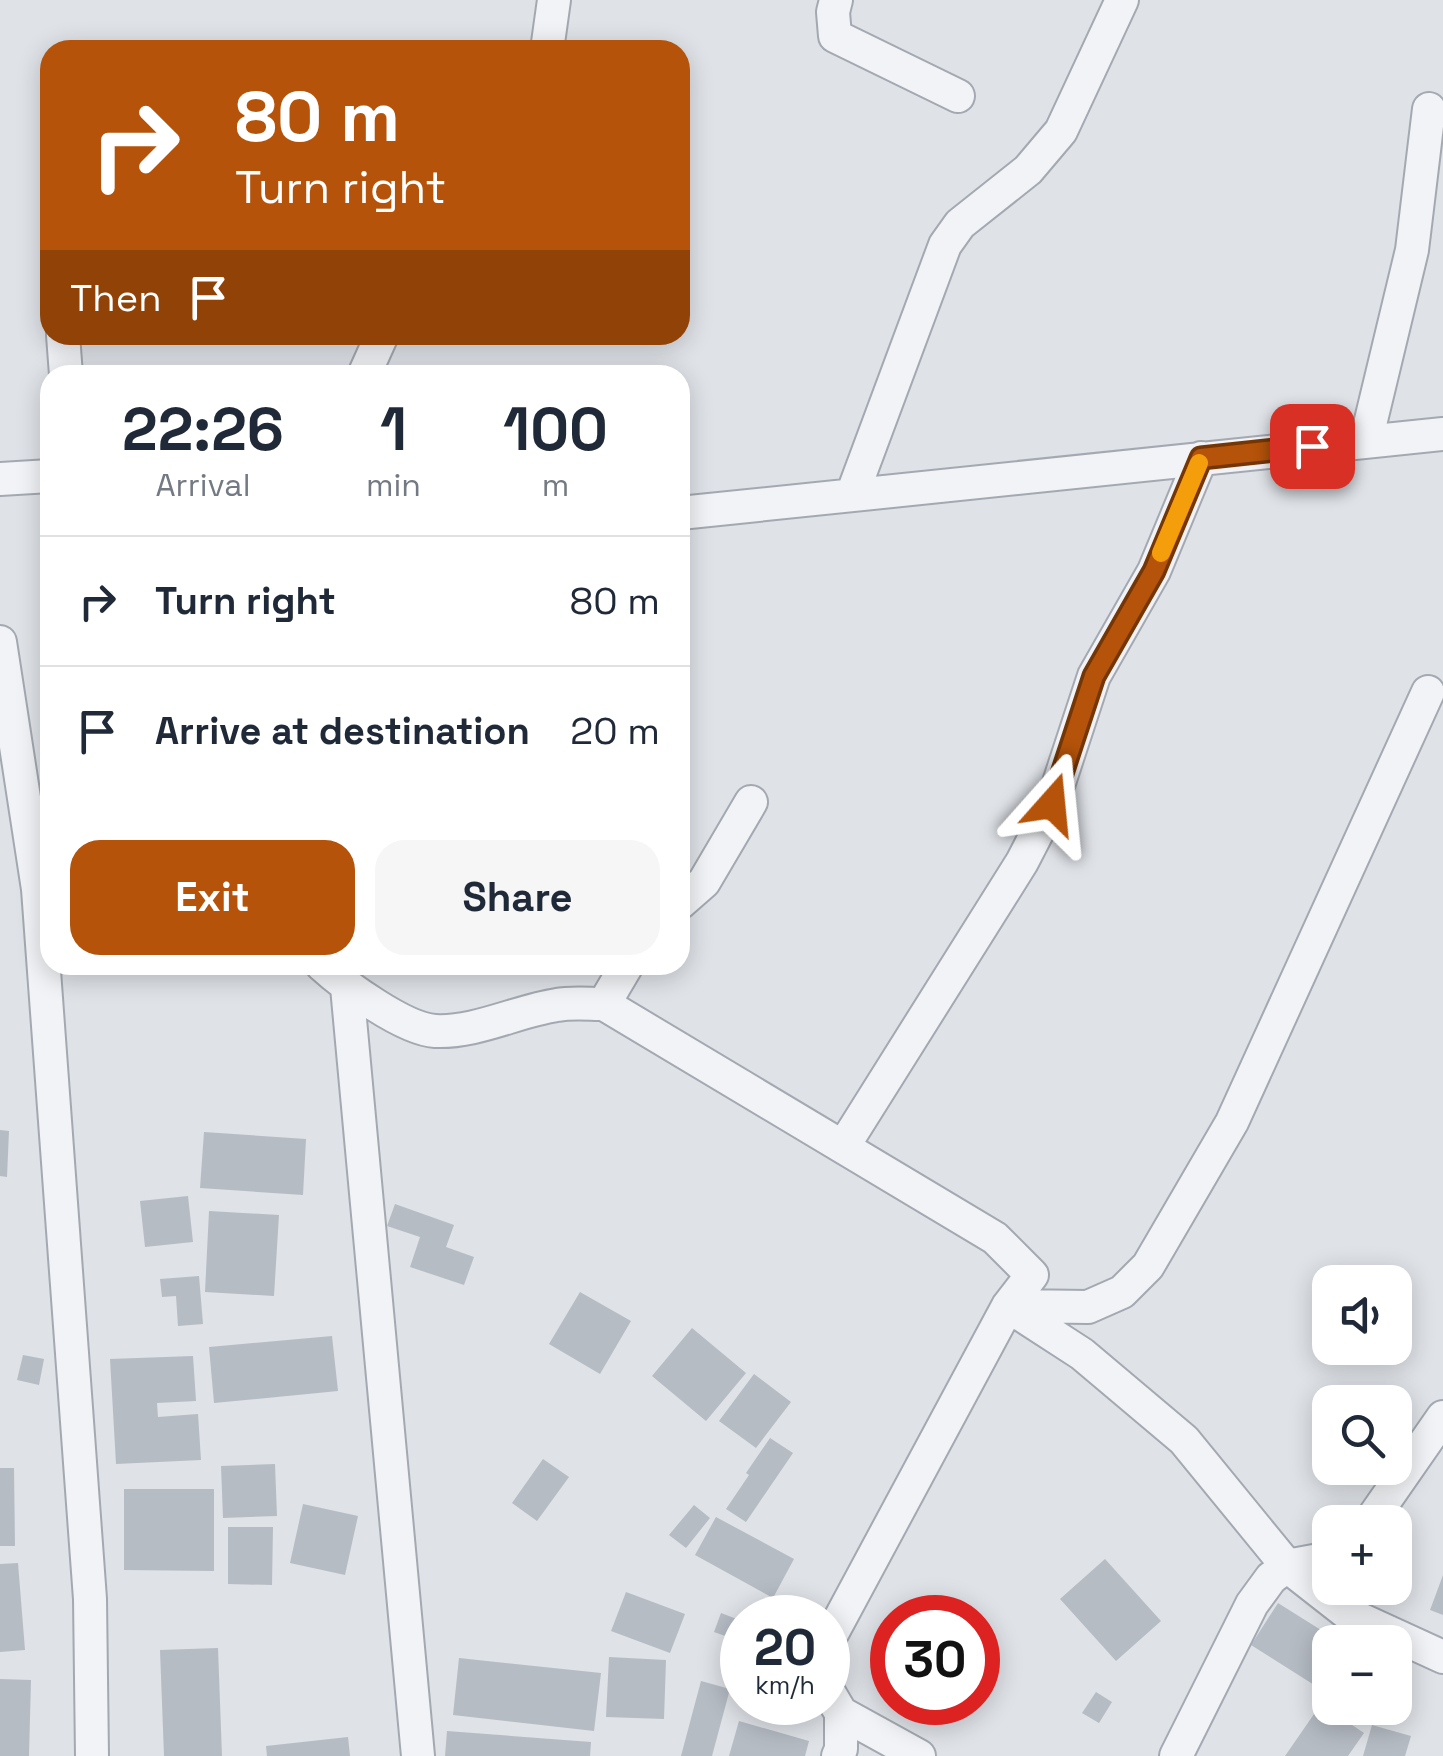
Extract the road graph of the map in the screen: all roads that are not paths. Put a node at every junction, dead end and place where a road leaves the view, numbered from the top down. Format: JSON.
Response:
{"nodes":[{"id":1,"x":554,"y":0,"type":"edge"},
{"id":2,"x":836,"y":0,"type":"edge"},
{"id":3,"x":1122,"y":0,"type":"edge"},
{"id":4,"x":548,"y":40,"type":"edge"},
{"id":5,"x":958,"y":96,"type":"dead end"},
{"id":6,"x":1428,"y":109,"type":"dead end"},
{"id":7,"x":1443,"y":434,"type":"edge"},
{"id":8,"x":1366,"y":441,"type":"junction"},
{"id":9,"x":1201,"y":458,"type":"junction"},
{"id":10,"x":40,"y":477,"type":"edge"},
{"id":11,"x":0,"y":479,"type":"edge"},
{"id":12,"x":852,"y":495,"type":"junction"},
{"id":13,"x":690,"y":512,"type":"edge"},
{"id":14,"x":0,"y":642,"type":"edge"},
{"id":15,"x":1428,"y":692,"type":"dead end"},
{"id":16,"x":751,"y":802,"type":"dead end"},
{"id":17,"x":40,"y":866,"type":"edge"},
{"id":18,"x":690,"y":894,"type":"edge"},
{"id":19,"x":50,"y":975,"type":"edge"},
{"id":20,"x":621,"y":975,"type":"edge"},
{"id":21,"x":341,"y":976,"type":"edge"},
{"id":22,"x":604,"y":1004,"type":"junction"},
{"id":23,"x":843,"y":1147,"type":"junction"},
{"id":24,"x":1008,"y":1306,"type":"junction"},
{"id":25,"x":1443,"y":1417,"type":"edge"},
{"id":26,"x":1382,"y":1505,"type":"edge"},
{"id":27,"x":1312,"y":1561,"type":"edge"},
{"id":28,"x":1288,"y":1566,"type":"junction"},
{"id":29,"x":850,"y":1600,"type":"edge"},
{"id":30,"x":1443,"y":1657,"type":"edge"},
{"id":31,"x":850,"y":1712,"type":"edge"},
{"id":32,"x":837,"y":1725,"type":"edge"},
{"id":33,"x":92,"y":1756,"type":"edge"},
{"id":34,"x":418,"y":1756,"type":"edge"},
{"id":35,"x":838,"y":1756,"type":"edge"},
{"id":36,"x":919,"y":1756,"type":"edge"},
{"id":37,"x":1176,"y":1756,"type":"edge"}],
"edges":[{"from":1,"to":4,"type":"street"},
{"from":2,"to":5,"type":"street"},
{"from":3,"to":12,"type":"street"},
{"from":6,"to":8,"type":"street"},
{"from":7,"to":8,"type":"street"},
{"from":8,"to":9,"type":"street"},
{"from":9,"to":12,"type":"street"},
{"from":9,"to":23,"type":"street"},
{"from":10,"to":11,"type":"street"},
{"from":12,"to":13,"type":"street"},
{"from":14,"to":17,"type":"street"},
{"from":15,"to":24,"type":"street"},
{"from":16,"to":18,"type":"street"},
{"from":19,"to":33,"type":"street"},
{"from":20,"to":22,"type":"street"},
{"from":21,"to":22,"type":"street"},
{"from":21,"to":34,"type":"street"},
{"from":22,"to":23,"type":"street"},
{"from":23,"to":24,"type":"street"},
{"from":24,"to":28,"type":"street"},
{"from":24,"to":29,"type":"street"},
{"from":25,"to":26,"type":"street"},
{"from":27,"to":28,"type":"street"},
{"from":28,"to":30,"type":"street"},
{"from":28,"to":37,"type":"street"},
{"from":31,"to":36,"type":"street"},
{"from":32,"to":35,"type":"street"}]}
